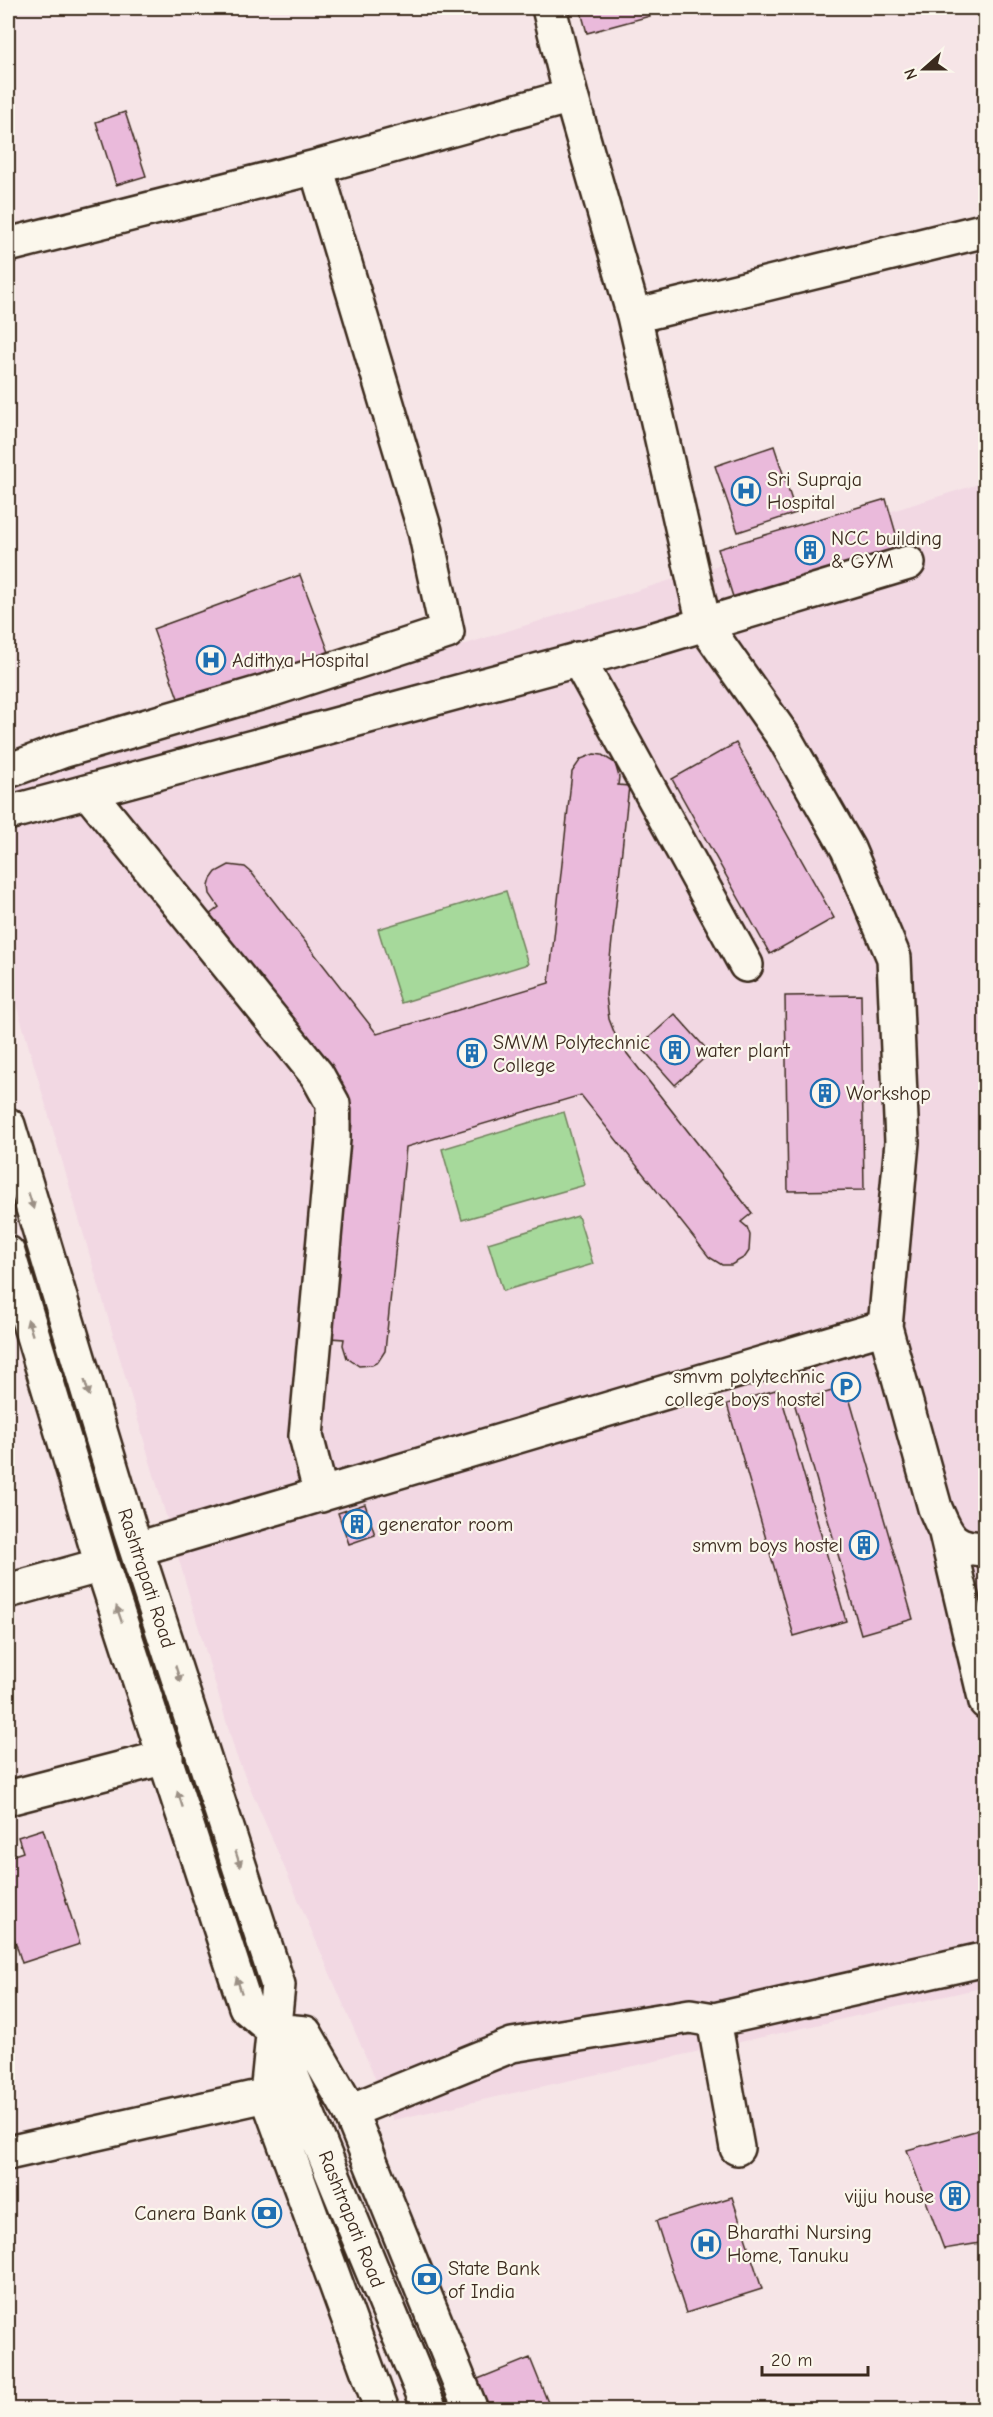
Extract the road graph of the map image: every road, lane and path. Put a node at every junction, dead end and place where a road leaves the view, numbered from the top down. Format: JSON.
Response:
{"nodes":[{"id":1,"x":549,"y":8,"type":"edge"},
{"id":2,"x":571,"y":96,"type":"junction"},
{"id":3,"x":316,"y":167,"type":"junction"},
{"id":4,"x":986,"y":230,"type":"edge"},
{"id":5,"x":8,"y":244,"type":"edge"},
{"id":6,"x":634,"y":316,"type":"junction"},
{"id":7,"x":908,"y":563,"type":"dead end"},
{"id":8,"x":704,"y":624,"type":"junction"},
{"id":9,"x":579,"y":659,"type":"junction"},
{"id":10,"x":8,"y":771,"type":"edge"},
{"id":11,"x":88,"y":792,"type":"junction"},
{"id":12,"x":8,"y":813,"type":"edge"},
{"id":13,"x":746,"y":965,"type":"dead end"},
{"id":14,"x":8,"y":1125,"type":"edge"},
{"id":15,"x":8,"y":1252,"type":"edge"},
{"id":16,"x":885,"y":1327,"type":"junction"},
{"id":17,"x":321,"y":1495,"type":"junction"},
{"id":18,"x":946,"y":1533,"type":"junction"},
{"id":19,"x":137,"y":1549,"type":"junction"},
{"id":20,"x":986,"y":1549,"type":"edge"},
{"id":21,"x":102,"y":1565,"type":"junction"},
{"id":22,"x":8,"y":1591,"type":"edge"},
{"id":23,"x":986,"y":1702,"type":"edge"},
{"id":24,"x":166,"y":1757,"type":"junction"},
{"id":25,"x":8,"y":1798,"type":"edge"},
{"id":26,"x":986,"y":1959,"type":"edge"},
{"id":27,"x":714,"y":2020,"type":"junction"},
{"id":28,"x":273,"y":2030,"type":"junction"},
{"id":29,"x":267,"y":2095,"type":"junction"},
{"id":30,"x":350,"y":2111,"type":"junction"},
{"id":31,"x":737,"y":2148,"type":"dead end"},
{"id":32,"x":8,"y":2153,"type":"edge"},
{"id":33,"x":382,"y":2409,"type":"edge"},
{"id":34,"x":430,"y":2409,"type":"edge"},
{"id":35,"x":471,"y":2409,"type":"edge"}],
"edges":[{"from":1,"to":2,"type":"street"},
{"from":2,"to":3,"type":"street"},
{"from":2,"to":6,"type":"street"},
{"from":3,"to":5,"type":"street"},
{"from":3,"to":10,"type":"street"},
{"from":4,"to":6,"type":"street"},
{"from":6,"to":8,"type":"street"},
{"from":7,"to":8,"type":"street"},
{"from":8,"to":9,"type":"street"},
{"from":8,"to":16,"type":"street"},
{"from":9,"to":11,"type":"street"},
{"from":9,"to":13,"type":"street"},
{"from":11,"to":12,"type":"street"},
{"from":11,"to":17,"type":"street"},
{"from":14,"to":19,"type":"street","name":"Rashtrapati Road","one_way":true},
{"from":21,"to":15,"type":"street","name":"Rashtrapati Road","one_way":true},
{"from":16,"to":17,"type":"street"},
{"from":16,"to":18,"type":"street"},
{"from":17,"to":19,"type":"street"},
{"from":18,"to":20,"type":"street"},
{"from":18,"to":23,"type":"street"},
{"from":19,"to":28,"type":"street","name":"Rashtrapati Road","one_way":true},
{"from":21,"to":22,"type":"street"},
{"from":24,"to":21,"type":"street","name":"Rashtrapati Road","one_way":true},
{"from":24,"to":25,"type":"street"},
{"from":28,"to":24,"type":"street","name":"Rashtrapati Road","one_way":true},
{"from":26,"to":27,"type":"street"},
{"from":27,"to":30,"type":"street"},
{"from":27,"to":31,"type":"street"},
{"from":28,"to":29,"type":"street"},
{"from":28,"to":30,"type":"street"},
{"from":28,"to":34,"type":"street","name":"Rashtrapati Road"},
{"from":29,"to":32,"type":"street"},
{"from":29,"to":33,"type":"street"},
{"from":30,"to":35,"type":"street"}]}
